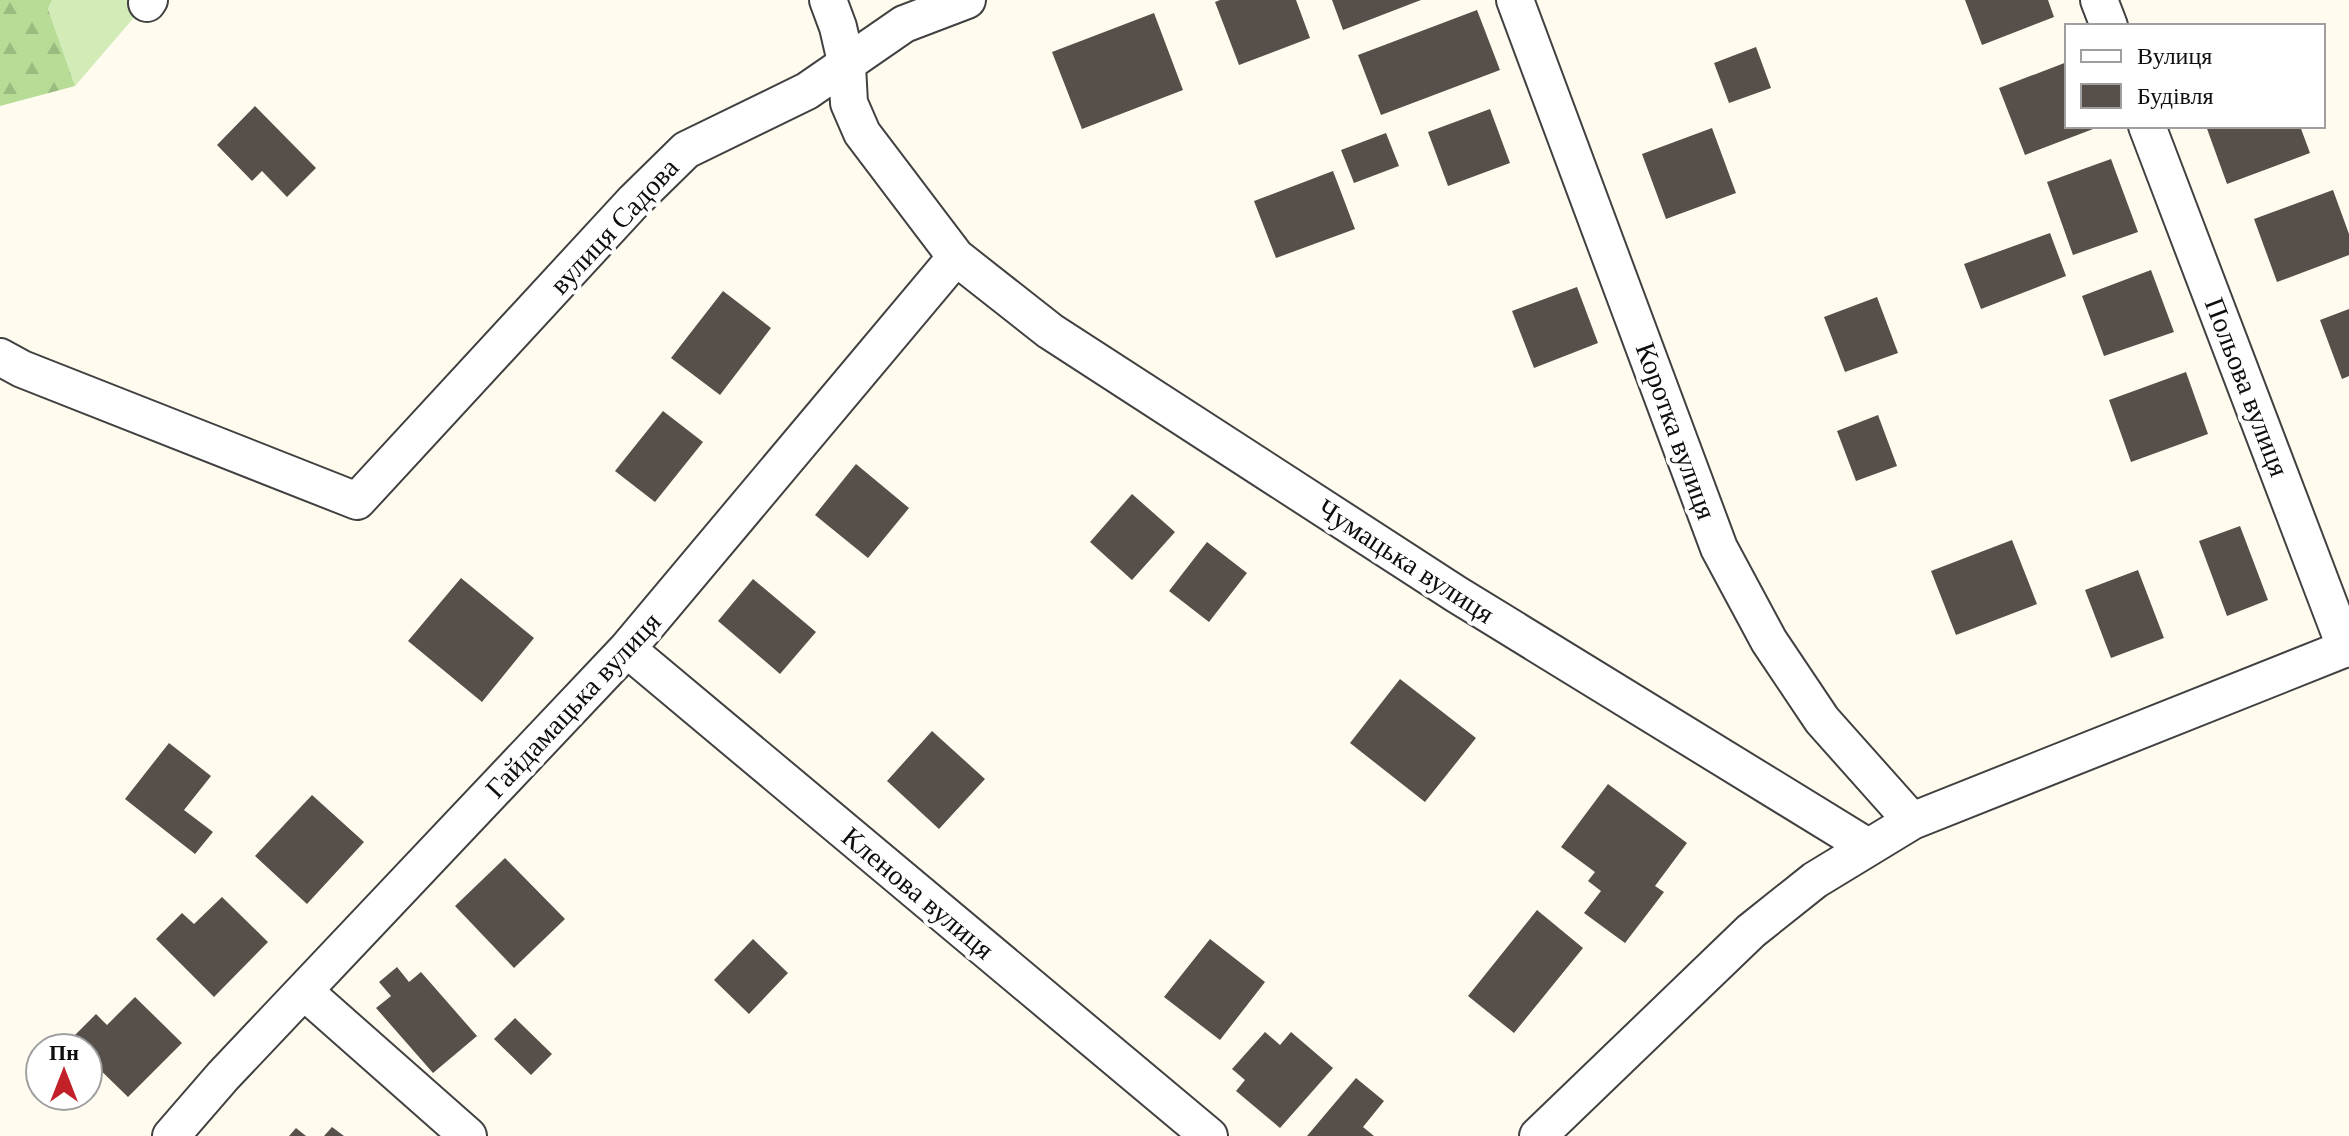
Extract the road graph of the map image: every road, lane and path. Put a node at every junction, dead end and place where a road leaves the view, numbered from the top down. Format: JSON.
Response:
{"nodes":[{"id":1,"x":828,"y":0,"type":"edge"},
{"id":2,"x":967,"y":0,"type":"edge"},
{"id":3,"x":1515,"y":0,"type":"edge"},
{"id":4,"x":2099,"y":0,"type":"edge"},
{"id":5,"x":2108,"y":24,"type":"edge"},
{"id":6,"x":847,"y":66,"type":"junction"},
{"id":7,"x":2148,"y":128,"type":"edge"},
{"id":8,"x":956,"y":257,"type":"junction"},
{"id":9,"x":0,"y":357,"type":"edge"},
{"id":10,"x":2348,"y":648,"type":"edge"},
{"id":11,"x":627,"y":649,"type":"junction"},
{"id":12,"x":1912,"y":821,"type":"junction"},
{"id":13,"x":1868,"y":847,"type":"junction"},
{"id":14,"x":305,"y":992,"type":"junction"},
{"id":15,"x":171,"y":1136,"type":"edge"},
{"id":16,"x":468,"y":1136,"type":"edge"},
{"id":17,"x":1209,"y":1136,"type":"edge"},
{"id":18,"x":1538,"y":1136,"type":"edge"}],
"edges":[{"from":1,"to":6,"type":"street","name":"Чумацька вулиця"},
{"from":2,"to":6,"type":"street","name":"вулиця Садова"},
{"from":3,"to":12,"type":"street","name":"Коротка вулиця"},
{"from":4,"to":5,"type":"street"},
{"from":6,"to":8,"type":"street","name":"Чумацька вулиця"},
{"from":6,"to":9,"type":"street","name":"вулиця Садова"},
{"from":7,"to":10,"type":"street","name":"Польова вулиця"},
{"from":8,"to":11,"type":"street","name":"Гайдамацька вулиця"},
{"from":8,"to":13,"type":"street","name":"Чумацька вулиця"},
{"from":10,"to":12,"type":"street"},
{"from":11,"to":14,"type":"street","name":"Гайдамацька вулиця"},
{"from":11,"to":17,"type":"street","name":"Кленова вулиця"},
{"from":12,"to":13,"type":"street"},
{"from":13,"to":18,"type":"street"},
{"from":14,"to":15,"type":"street","name":"Гайдамацька вулиця"},
{"from":14,"to":16,"type":"street"}]}
